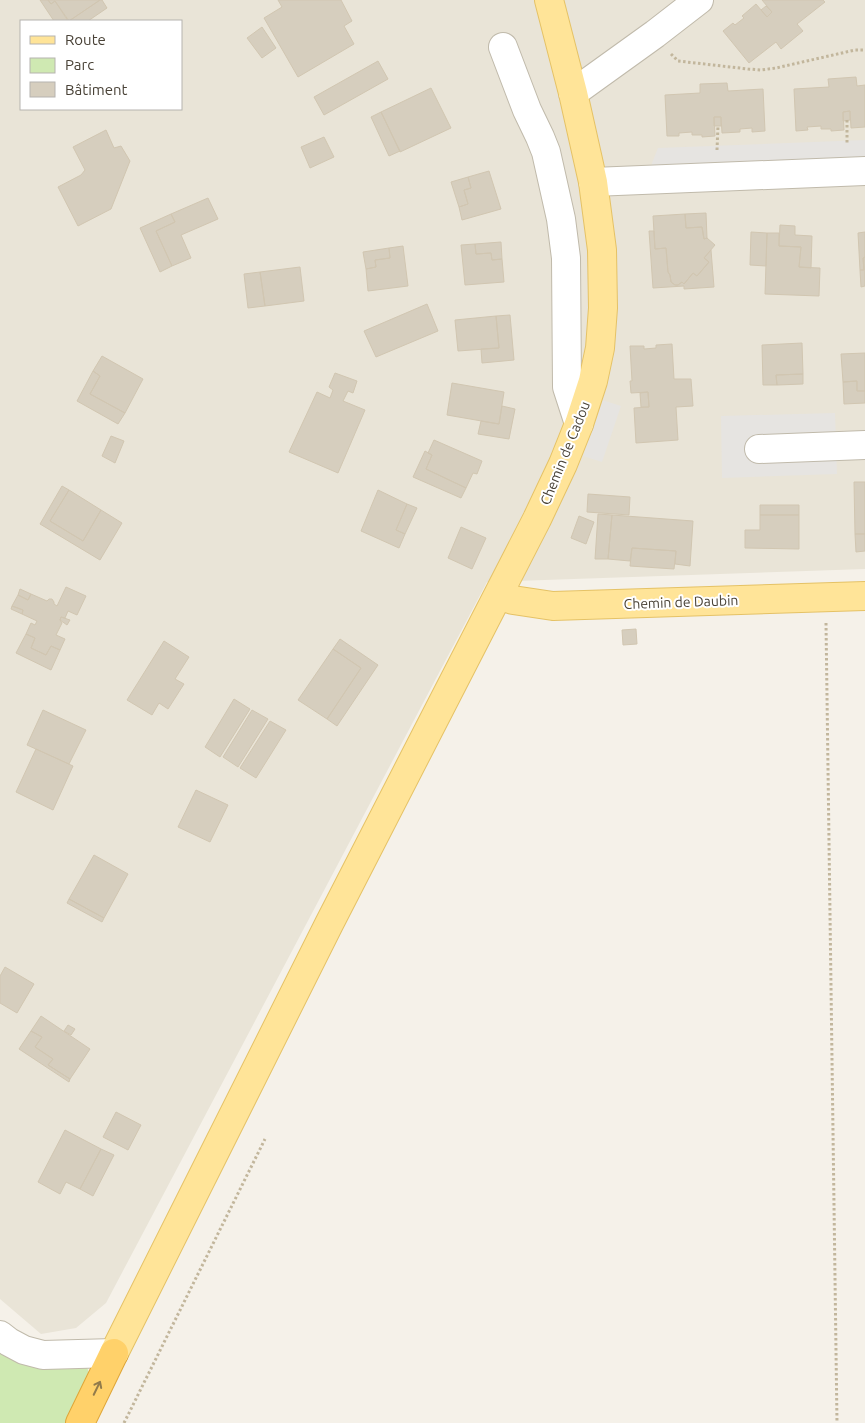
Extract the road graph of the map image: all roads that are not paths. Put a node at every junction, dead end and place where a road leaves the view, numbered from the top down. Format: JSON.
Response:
{"nodes":[{"id":1,"x":549,"y":0,"type":"edge"},
{"id":2,"x":699,"y":0,"type":"edge"},
{"id":3,"x":503,"y":47,"type":"dead end"},
{"id":4,"x":573,"y":93,"type":"junction"},
{"id":5,"x":865,"y":171,"type":"edge"},
{"id":6,"x":593,"y":182,"type":"junction"},
{"id":7,"x":579,"y":424,"type":"junction"},
{"id":8,"x":865,"y":445,"type":"edge"},
{"id":9,"x":759,"y":449,"type":"dead end"},
{"id":10,"x":498,"y":595,"type":"junction"},
{"id":11,"x":865,"y":596,"type":"edge"},
{"id":12,"x":0,"y":1335,"type":"edge"},
{"id":13,"x":114,"y":1353,"type":"junction"},
{"id":14,"x":80,"y":1423,"type":"edge"}],
"edges":[{"from":1,"to":4,"type":"main road","name":"Chemin de Cadou"},
{"from":2,"to":4,"type":"street"},
{"from":3,"to":7,"type":"street"},
{"from":4,"to":6,"type":"main road","name":"Chemin de Cadou"},
{"from":5,"to":6,"type":"street"},
{"from":6,"to":7,"type":"main road","name":"Chemin de Cadou"},
{"from":7,"to":10,"type":"main road","name":"Chemin de Cadou"},
{"from":8,"to":9,"type":"street"},
{"from":10,"to":11,"type":"main road","name":"Chemin de Daubin"},
{"from":10,"to":13,"type":"main road","name":"Chemin de Cadou"},
{"from":12,"to":13,"type":"street"},
{"from":14,"to":13,"type":"highway","one_way":true}]}
